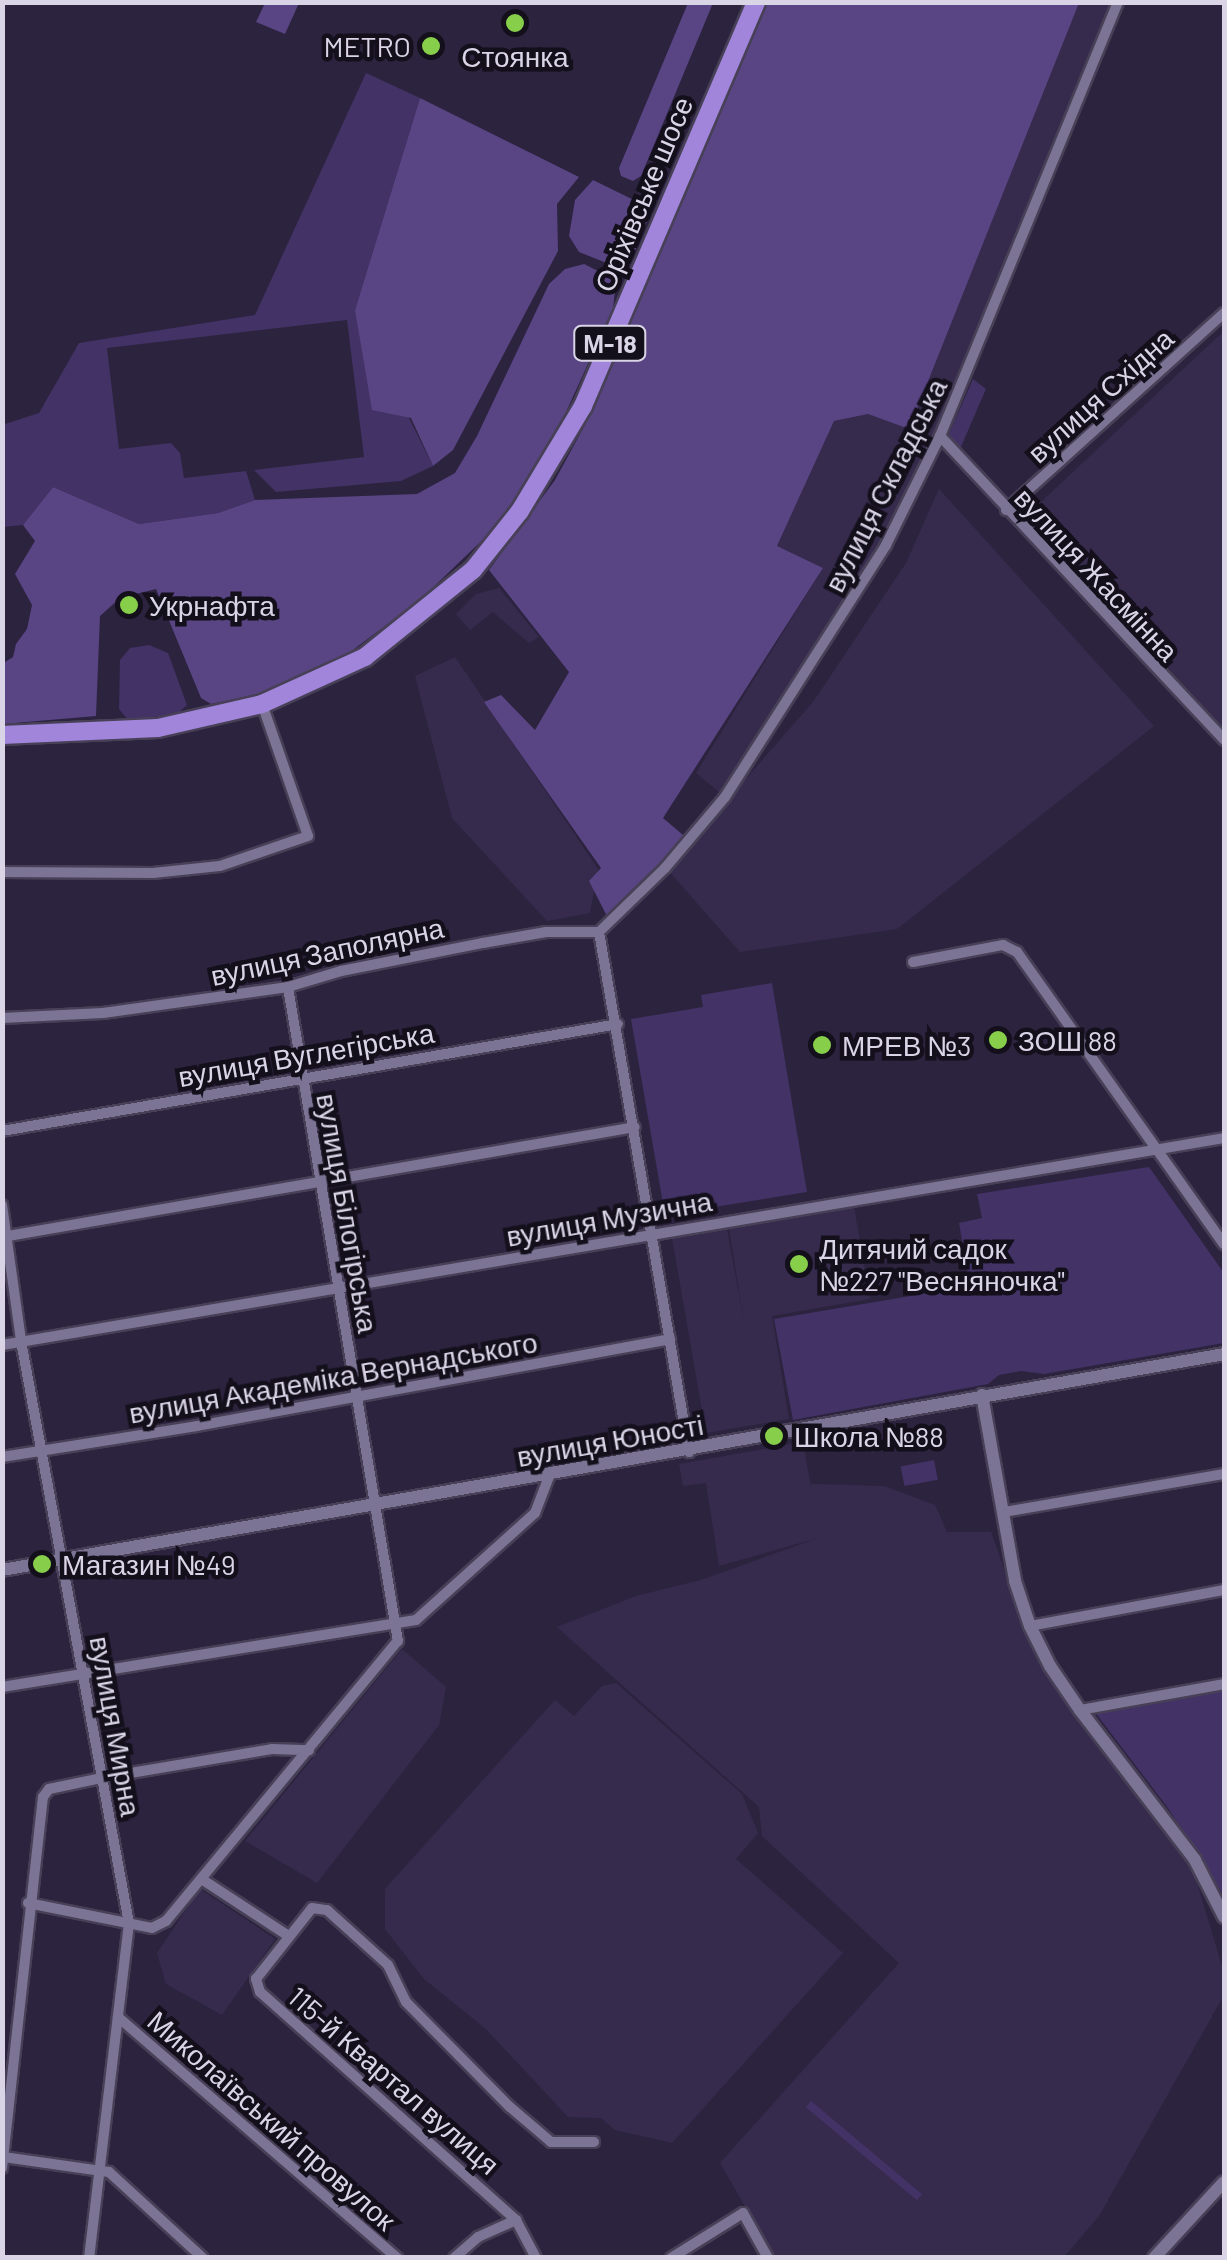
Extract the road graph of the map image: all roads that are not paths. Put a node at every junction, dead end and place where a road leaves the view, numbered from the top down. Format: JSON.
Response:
{"nodes":[{"id":1,"x":756,"y":2,"type":"edge"},
{"id":2,"x":1118,"y":2,"type":"edge"},
{"id":3,"x":1224,"y":312,"type":"edge"},
{"id":4,"x":940,"y":436,"type":"junction"},
{"id":5,"x":1006,"y":510,"type":"junction"},
{"id":6,"x":262,"y":704,"type":"junction"},
{"id":7,"x":2,"y":735,"type":"edge"},
{"id":8,"x":1224,"y":740,"type":"edge"},
{"id":9,"x":2,"y":872,"type":"edge"},
{"id":10,"x":599,"y":932,"type":"junction"},
{"id":11,"x":913,"y":962,"type":"dead end"},
{"id":12,"x":288,"y":988,"type":"junction"},
{"id":13,"x":2,"y":1018,"type":"edge"},
{"id":14,"x":618,"y":1024,"type":"junction"},
{"id":15,"x":302,"y":1076,"type":"junction"},
{"id":16,"x":635,"y":1126,"type":"junction"},
{"id":17,"x":2,"y":1130,"type":"edge"},
{"id":18,"x":1224,"y":1138,"type":"edge"},
{"id":19,"x":1158,"y":1150,"type":"junction"},
{"id":20,"x":320,"y":1183,"type":"junction"},
{"id":21,"x":2,"y":1205,"type":"edge"},
{"id":22,"x":653,"y":1232,"type":"junction"},
{"id":23,"x":8,"y":1236,"type":"junction"},
{"id":24,"x":1224,"y":1244,"type":"edge"},
{"id":25,"x":337,"y":1289,"type":"junction"},
{"id":26,"x":670,"y":1339,"type":"junction"},
{"id":27,"x":21,"y":1341,"type":"junction"},
{"id":28,"x":2,"y":1345,"type":"edge"},
{"id":29,"x":1224,"y":1354,"type":"edge"},
{"id":30,"x":982,"y":1395,"type":"junction"},
{"id":31,"x":356,"y":1396,"type":"junction"},
{"id":32,"x":42,"y":1450,"type":"junction"},
{"id":33,"x":689,"y":1452,"type":"junction"},
{"id":34,"x":2,"y":1458,"type":"edge"},
{"id":35,"x":1224,"y":1474,"type":"edge"},
{"id":36,"x":549,"y":1477,"type":"junction"},
{"id":37,"x":375,"y":1506,"type":"junction"},
{"id":38,"x":1004,"y":1512,"type":"junction"},
{"id":39,"x":64,"y":1560,"type":"junction"},
{"id":40,"x":2,"y":1570,"type":"edge"},
{"id":41,"x":1224,"y":1590,"type":"edge"},
{"id":42,"x":395,"y":1624,"type":"junction"},
{"id":43,"x":1030,"y":1626,"type":"junction"},
{"id":44,"x":84,"y":1673,"type":"junction"},
{"id":45,"x":1224,"y":1684,"type":"edge"},
{"id":46,"x":2,"y":1687,"type":"edge"},
{"id":47,"x":1080,"y":1710,"type":"junction"},
{"id":48,"x":309,"y":1750,"type":"junction"},
{"id":49,"x":101,"y":1778,"type":"junction"},
{"id":50,"x":204,"y":1880,"type":"junction"},
{"id":51,"x":28,"y":1903,"type":"junction"},
{"id":52,"x":1224,"y":1917,"type":"edge"},
{"id":53,"x":129,"y":1923,"type":"junction"},
{"id":54,"x":287,"y":1935,"type":"junction"},
{"id":55,"x":118,"y":2017,"type":"junction"},
{"id":56,"x":594,"y":2142,"type":"dead end"},
{"id":57,"x":3,"y":2157,"type":"edge"},
{"id":58,"x":2,"y":2168,"type":"edge"},
{"id":59,"x":99,"y":2168,"type":"junction"},
{"id":60,"x":1224,"y":2182,"type":"edge"},
{"id":61,"x":516,"y":2220,"type":"junction"},
{"id":62,"x":89,"y":2258,"type":"edge"},
{"id":63,"x":203,"y":2258,"type":"edge"},
{"id":64,"x":397,"y":2258,"type":"edge"},
{"id":65,"x":454,"y":2258,"type":"edge"},
{"id":66,"x":536,"y":2258,"type":"edge"},
{"id":67,"x":670,"y":2258,"type":"edge"},
{"id":68,"x":768,"y":2258,"type":"edge"},
{"id":69,"x":1154,"y":2258,"type":"edge"}],
"edges":[{"from":1,"to":6,"type":"highway","name":"Оріхівське шосе","number":"М-18"},
{"from":2,"to":4,"type":"street","name":"вулиця Складська"},
{"from":3,"to":5,"type":"street","name":"вулиця Східна"},
{"from":4,"to":5,"type":"street","name":"вулиця Жасмінна"},
{"from":4,"to":10,"type":"street","name":"вулиця Складська"},
{"from":5,"to":8,"type":"street","name":"вулиця Жасмінна"},
{"from":6,"to":7,"type":"highway","number":"М-18"},
{"from":6,"to":9,"type":"street"},
{"from":10,"to":12,"type":"street","name":"вулиця Заполярна"},
{"from":10,"to":14,"type":"street"},
{"from":11,"to":19,"type":"street"},
{"from":12,"to":13,"type":"street","name":"вулиця Заполярна"},
{"from":12,"to":15,"type":"street","name":"вулиця Білогірська"},
{"from":14,"to":15,"type":"street","name":"вулиця Вуглегірська"},
{"from":14,"to":16,"type":"street"},
{"from":15,"to":17,"type":"street","name":"вулиця Вуглегірська"},
{"from":15,"to":20,"type":"street","name":"вулиця Білогірська"},
{"from":16,"to":20,"type":"street"},
{"from":16,"to":22,"type":"street"},
{"from":18,"to":19,"type":"street","name":"вулиця Музична"},
{"from":19,"to":22,"type":"street","name":"вулиця Музична"},
{"from":19,"to":24,"type":"street"},
{"from":20,"to":23,"type":"street"},
{"from":20,"to":25,"type":"street","name":"вулиця Білогірська"},
{"from":21,"to":23,"type":"street","name":"вулиця Мирна"},
{"from":22,"to":25,"type":"street","name":"вулиця Музична"},
{"from":22,"to":26,"type":"street"},
{"from":23,"to":27,"type":"street","name":"вулиця Мирна"},
{"from":25,"to":27,"type":"street","name":"вулиця Музична"},
{"from":25,"to":31,"type":"street","name":"вулиця Білогірська"},
{"from":26,"to":31,"type":"street","name":"вулиця Академіка Вернадського"},
{"from":26,"to":33,"type":"street"},
{"from":27,"to":28,"type":"street","name":"вулиця Музична"},
{"from":27,"to":32,"type":"street","name":"вулиця Мирна"},
{"from":29,"to":30,"type":"street","name":"вулиця Юності"},
{"from":30,"to":33,"type":"street","name":"вулиця Юності"},
{"from":30,"to":38,"type":"street"},
{"from":31,"to":32,"type":"street","name":"вулиця Академіка Вернадського"},
{"from":31,"to":37,"type":"street","name":"вулиця Білогірська"},
{"from":32,"to":34,"type":"street","name":"вулиця Академіка Вернадського"},
{"from":32,"to":39,"type":"street","name":"вулиця Мирна"},
{"from":33,"to":36,"type":"street","name":"вулиця Юності"},
{"from":35,"to":38,"type":"street"},
{"from":36,"to":37,"type":"street","name":"вулиця Юності"},
{"from":36,"to":42,"type":"street"},
{"from":37,"to":39,"type":"street","name":"вулиця Юності"},
{"from":37,"to":42,"type":"street","name":"вулиця Білогірська"},
{"from":38,"to":43,"type":"street"},
{"from":39,"to":40,"type":"street","name":"вулиця Юності"},
{"from":39,"to":44,"type":"street","name":"вулиця Мирна"},
{"from":41,"to":43,"type":"street"},
{"from":42,"to":44,"type":"street"},
{"from":42,"to":48,"type":"street"},
{"from":43,"to":47,"type":"street"},
{"from":44,"to":46,"type":"street"},
{"from":44,"to":49,"type":"street","name":"вулиця Мирна"},
{"from":45,"to":47,"type":"street"},
{"from":47,"to":52,"type":"street"},
{"from":48,"to":49,"type":"street"},
{"from":48,"to":50,"type":"street"},
{"from":49,"to":51,"type":"street"},
{"from":49,"to":53,"type":"street","name":"вулиця Мирна"},
{"from":50,"to":53,"type":"street"},
{"from":50,"to":54,"type":"street"},
{"from":51,"to":53,"type":"street"},
{"from":51,"to":57,"type":"street"},
{"from":53,"to":55,"type":"street","name":"вулиця Мирна"},
{"from":54,"to":56,"type":"street","name":"115-й Квартал вулиця"},
{"from":54,"to":61,"type":"street","name":"115-й Квартал вулиця"},
{"from":55,"to":59,"type":"street","name":"вулиця Мирна"},
{"from":55,"to":64,"type":"street","name":"Миколаївський провулок"},
{"from":57,"to":58,"type":"street"},
{"from":57,"to":59,"type":"street"},
{"from":59,"to":62,"type":"street","name":"вулиця Мирна"},
{"from":59,"to":63,"type":"street"},
{"from":60,"to":69,"type":"street"},
{"from":61,"to":65,"type":"street"},
{"from":61,"to":66,"type":"street","name":"115-й Квартал вулиця"},
{"from":67,"to":68,"type":"street"}]}
